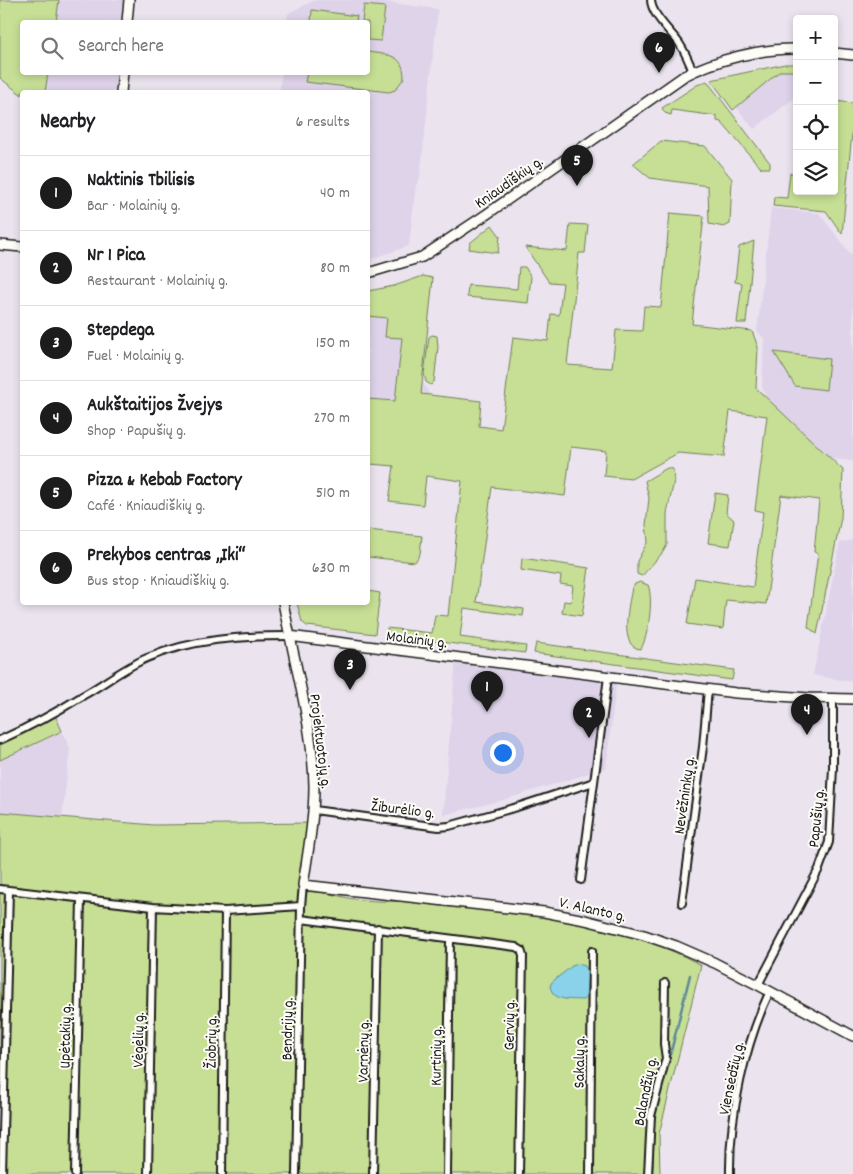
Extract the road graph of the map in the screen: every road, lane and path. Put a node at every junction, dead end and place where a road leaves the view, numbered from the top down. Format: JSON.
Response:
{"nodes":[{"id":1,"x":130,"y":0,"type":"edge"},
{"id":2,"x":651,"y":0,"type":"edge"},
{"id":3,"x":127,"y":20,"type":"edge"},
{"id":4,"x":793,"y":49,"type":"edge"},
{"id":5,"x":838,"y":53,"type":"edge"},
{"id":6,"x":853,"y":55,"type":"edge"},
{"id":7,"x":692,"y":72,"type":"junction"},
{"id":8,"x":123,"y":75,"type":"edge"},
{"id":9,"x":121,"y":90,"type":"edge"},
{"id":10,"x":0,"y":245,"type":"edge"},
{"id":11,"x":20,"y":247,"type":"edge"},
{"id":12,"x":370,"y":273,"type":"edge"},
{"id":13,"x":284,"y":605,"type":"edge"},
{"id":14,"x":289,"y":636,"type":"junction"},
{"id":15,"x":608,"y":677,"type":"junction"},
{"id":16,"x":708,"y":690,"type":"junction"},
{"id":17,"x":833,"y":699,"type":"junction"},
{"id":18,"x":853,"y":699,"type":"edge"},
{"id":19,"x":0,"y":740,"type":"edge"},
{"id":20,"x":594,"y":782,"type":"junction"},
{"id":21,"x":314,"y":810,"type":"junction"},
{"id":22,"x":580,"y":880,"type":"dead end"},
{"id":23,"x":303,"y":885,"type":"junction"},
{"id":24,"x":0,"y":889,"type":"edge"},
{"id":25,"x":9,"y":890,"type":"junction"},
{"id":26,"x":81,"y":899,"type":"junction"},
{"id":27,"x":682,"y":904,"type":"dead end"},
{"id":28,"x":301,"y":906,"type":"junction"},
{"id":29,"x":153,"y":907,"type":"junction"},
{"id":30,"x":225,"y":911,"type":"junction"},
{"id":31,"x":301,"y":919,"type":"junction"},
{"id":32,"x":378,"y":928,"type":"junction"},
{"id":33,"x":450,"y":939,"type":"junction"},
{"id":34,"x":592,"y":951,"type":"dead end"},
{"id":35,"x":665,"y":983,"type":"dead end"},
{"id":36,"x":758,"y":984,"type":"junction"},
{"id":37,"x":770,"y":991,"type":"junction"},
{"id":38,"x":853,"y":1036,"type":"edge"},
{"id":39,"x":2,"y":1174,"type":"edge"},
{"id":40,"x":75,"y":1174,"type":"edge"},
{"id":41,"x":148,"y":1174,"type":"edge"},
{"id":42,"x":222,"y":1174,"type":"edge"},
{"id":43,"x":296,"y":1174,"type":"edge"},
{"id":44,"x":373,"y":1174,"type":"edge"},
{"id":45,"x":447,"y":1174,"type":"edge"},
{"id":46,"x":519,"y":1174,"type":"edge"},
{"id":47,"x":590,"y":1174,"type":"edge"},
{"id":48,"x":648,"y":1174,"type":"edge"},
{"id":49,"x":730,"y":1174,"type":"edge"}],
"edges":[{"from":1,"to":3,"type":"main road"},
{"from":2,"to":7,"type":"street"},
{"from":4,"to":7,"type":"main road","name":"Kniaudiškių g."},
{"from":5,"to":6,"type":"main road"},
{"from":7,"to":12,"type":"main road","name":"Kniaudiškių g."},
{"from":8,"to":9,"type":"main road"},
{"from":10,"to":11,"type":"main road"},
{"from":13,"to":14,"type":"main road","name":"Projektuotojų g."},
{"from":14,"to":15,"type":"main road","name":"Molainių g."},
{"from":14,"to":19,"type":"street","name":"Molainių g."},
{"from":14,"to":21,"type":"main road","name":"Projektuotojų g."},
{"from":15,"to":16,"type":"main road","name":"Molainių g."},
{"from":15,"to":20,"type":"street"},
{"from":16,"to":17,"type":"main road","name":"Molainių g."},
{"from":16,"to":27,"type":"street","name":"Nevėžninkų g."},
{"from":17,"to":18,"type":"main road","name":"Molainių g."},
{"from":17,"to":36,"type":"street","name":"Papušių g."},
{"from":20,"to":21,"type":"street","name":"Žiburėlio g."},
{"from":20,"to":22,"type":"street"},
{"from":21,"to":23,"type":"main road","name":"Projektuotojų g."},
{"from":23,"to":28,"type":"street","name":"Bendrijų g."},
{"from":23,"to":36,"type":"main road","name":"V. Alanto g."},
{"from":24,"to":25,"type":"street"},
{"from":25,"to":26,"type":"street"},
{"from":25,"to":39,"type":"street"},
{"from":26,"to":29,"type":"street"},
{"from":26,"to":40,"type":"street","name":"Upėtakių g."},
{"from":28,"to":30,"type":"street"},
{"from":28,"to":31,"type":"street","name":"Bendrijų g."},
{"from":29,"to":30,"type":"street"},
{"from":29,"to":41,"type":"street","name":"Vėgėlių g."},
{"from":30,"to":42,"type":"street","name":"Žiobrių g."},
{"from":31,"to":32,"type":"street","name":"Gervių g."},
{"from":31,"to":43,"type":"street","name":"Bendrijų g."},
{"from":32,"to":33,"type":"street","name":"Gervių g."},
{"from":32,"to":44,"type":"street","name":"Varnėnų g."},
{"from":33,"to":45,"type":"street","name":"Kurtinių g."},
{"from":33,"to":46,"type":"street","name":"Gervių g."},
{"from":34,"to":47,"type":"street","name":"Sakalų g."},
{"from":35,"to":48,"type":"street","name":"Balandžių g."},
{"from":36,"to":37,"type":"main road","name":"V. Alanto g."},
{"from":37,"to":38,"type":"main road","name":"V. Alanto g."},
{"from":37,"to":49,"type":"street","name":"Viensėdžių g."}]}
